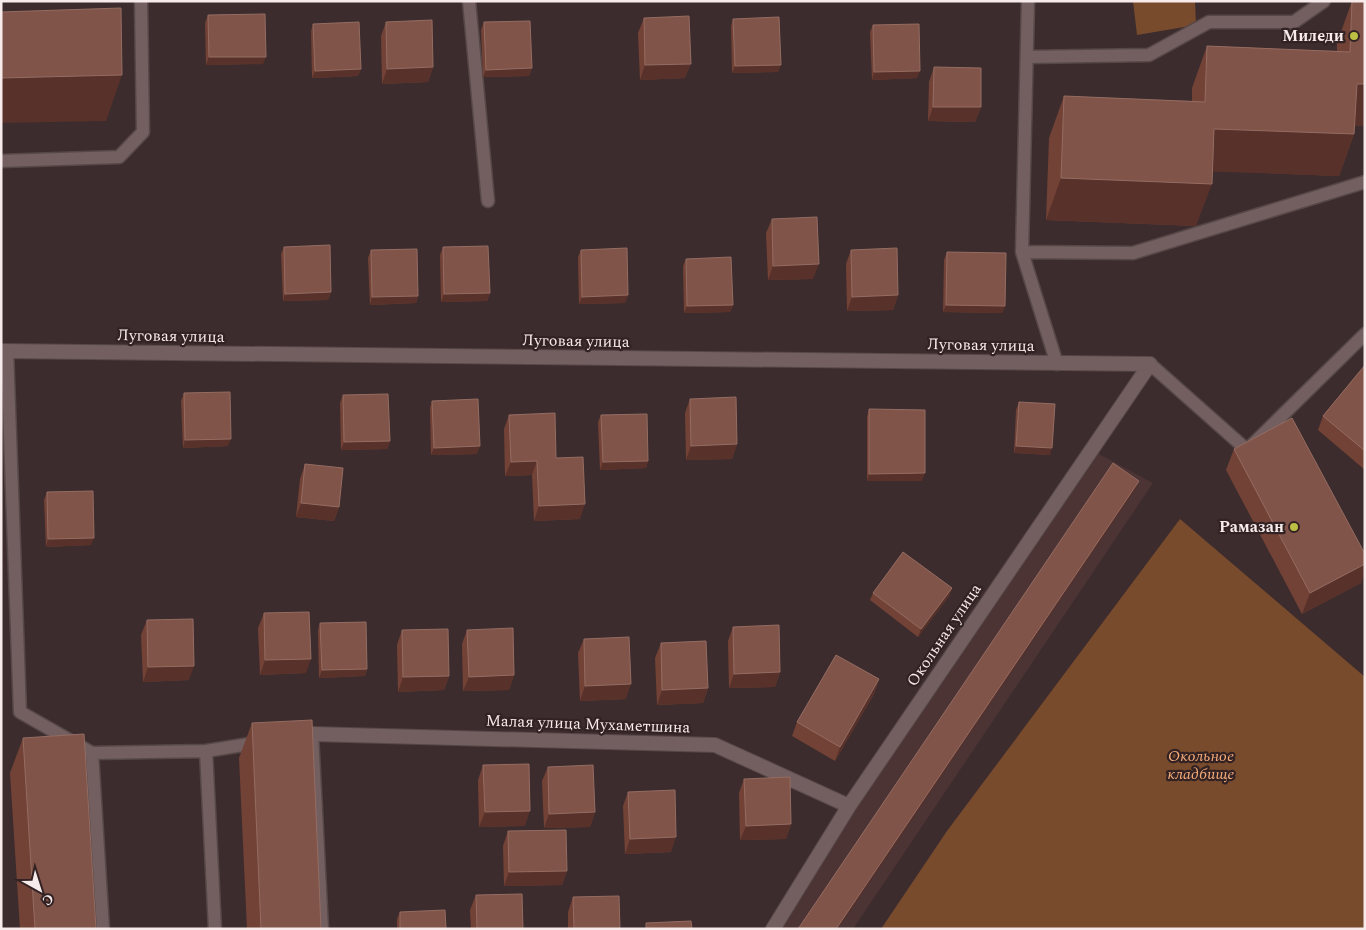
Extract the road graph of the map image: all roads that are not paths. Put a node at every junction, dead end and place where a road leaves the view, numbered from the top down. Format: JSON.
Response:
{"nodes":[{"id":1,"x":141,"y":1,"type":"edge"},
{"id":2,"x":469,"y":1,"type":"edge"},
{"id":3,"x":1028,"y":1,"type":"edge"},
{"id":4,"x":1324,"y":1,"type":"edge"},
{"id":5,"x":1027,"y":57,"type":"junction"},
{"id":6,"x":1,"y":161,"type":"edge"},
{"id":7,"x":1365,"y":182,"type":"edge"},
{"id":8,"x":488,"y":201,"type":"dead end"},
{"id":9,"x":1022,"y":252,"type":"junction"},
{"id":10,"x":1365,"y":334,"type":"edge"},
{"id":11,"x":4,"y":351,"type":"edge"},
{"id":12,"x":1057,"y":364,"type":"junction"},
{"id":13,"x":1150,"y":364,"type":"junction"},
{"id":14,"x":307,"y":734,"type":"joint"},
{"id":15,"x":273,"y":740,"type":"edge"},
{"id":16,"x":92,"y":752,"type":"junction"},
{"id":17,"x":206,"y":752,"type":"junction"},
{"id":18,"x":849,"y":806,"type":"junction"},
{"id":19,"x":103,"y":929,"type":"edge"},
{"id":20,"x":215,"y":929,"type":"edge"},
{"id":21,"x":322,"y":929,"type":"edge"},
{"id":22,"x":773,"y":929,"type":"edge"}],
"edges":[{"from":1,"to":6,"type":"lane"},
{"from":2,"to":8,"type":"lane"},
{"from":3,"to":5,"type":"lane"},
{"from":4,"to":5,"type":"lane"},
{"from":5,"to":9,"type":"lane"},
{"from":7,"to":9,"type":"lane"},
{"from":9,"to":12,"type":"lane"},
{"from":10,"to":13,"type":"lane"},
{"from":11,"to":12,"type":"street","name":"Луговая улица"},
{"from":11,"to":16,"type":"lane"},
{"from":12,"to":13,"type":"street","name":"Луговая улица"},
{"from":13,"to":18,"type":"street","name":"Окольная улица"},
{"from":14,"to":18,"type":"street","name":"Малая улица Мухаметшина"},
{"from":14,"to":21,"type":"lane"},
{"from":15,"to":17,"type":"lane"},
{"from":16,"to":17,"type":"lane"},
{"from":16,"to":19,"type":"lane"},
{"from":17,"to":20,"type":"lane"},
{"from":18,"to":22,"type":"street","name":"Окольная улица"}]}
